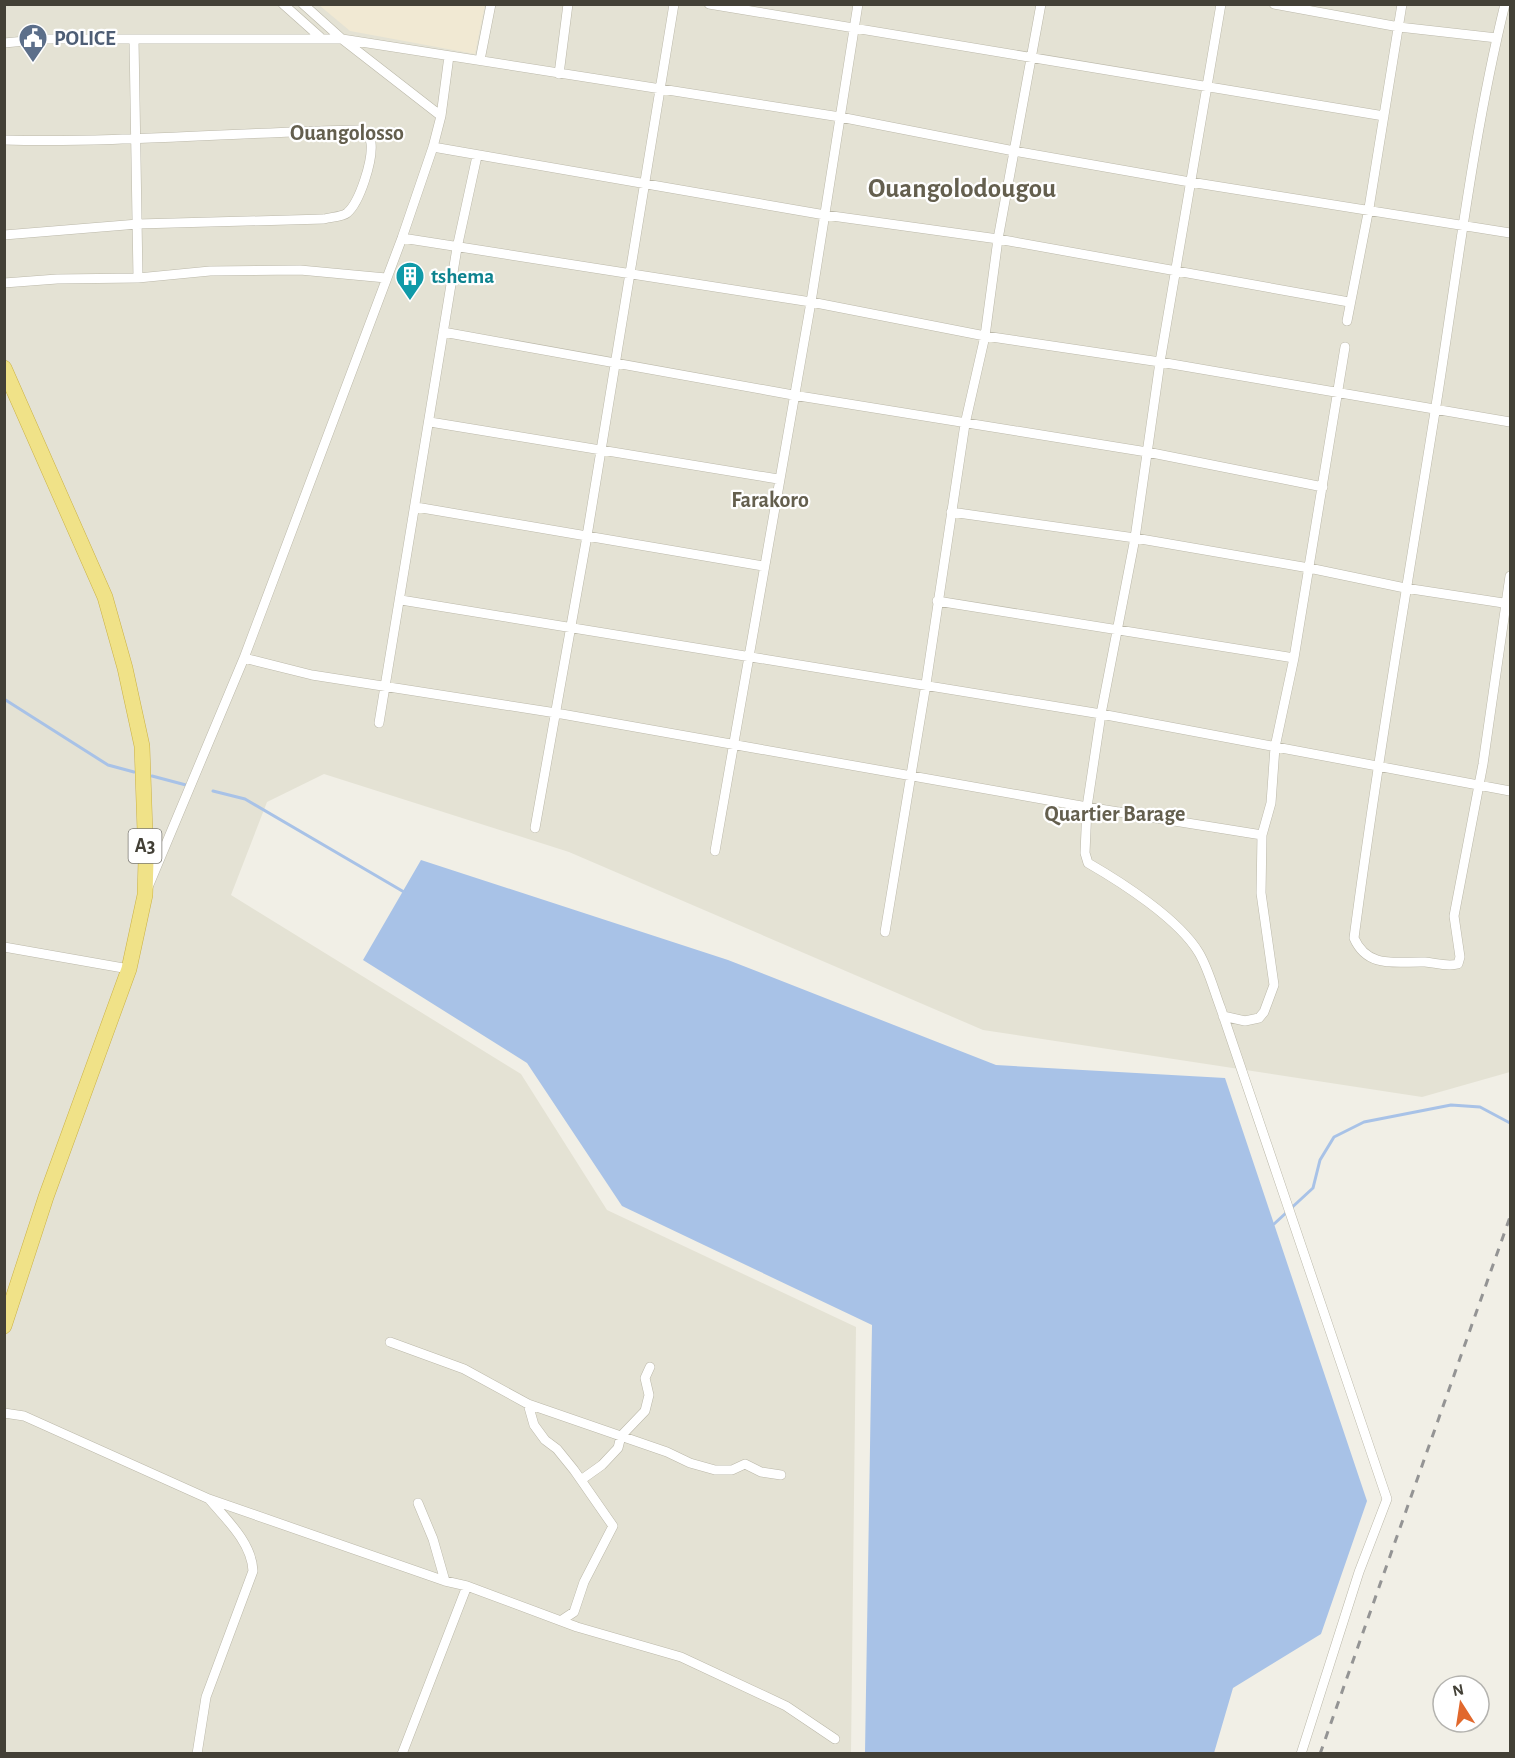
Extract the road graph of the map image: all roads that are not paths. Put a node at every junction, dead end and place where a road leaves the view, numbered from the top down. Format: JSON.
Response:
{"nodes":[{"id":1,"x":283,"y":4,"type":"edge"},
{"id":2,"x":303,"y":4,"type":"edge"},
{"id":3,"x":492,"y":4,"type":"edge"},
{"id":4,"x":568,"y":4,"type":"edge"},
{"id":5,"x":674,"y":4,"type":"edge"},
{"id":6,"x":709,"y":4,"type":"edge"},
{"id":7,"x":858,"y":4,"type":"edge"},
{"id":8,"x":1041,"y":4,"type":"edge"},
{"id":9,"x":1221,"y":4,"type":"edge"},
{"id":10,"x":1274,"y":4,"type":"edge"},
{"id":11,"x":1402,"y":4,"type":"edge"},
{"id":12,"x":1505,"y":5,"type":"edge"},
{"id":13,"x":1510,"y":6,"type":"edge"},
{"id":14,"x":1399,"y":27,"type":"junction"},
{"id":15,"x":854,"y":29,"type":"junction"},
{"id":16,"x":320,"y":37,"type":"junction"},
{"id":17,"x":1497,"y":38,"type":"junction"},
{"id":18,"x":134,"y":39,"type":"junction"},
{"id":19,"x":342,"y":39,"type":"junction"},
{"id":20,"x":4,"y":42,"type":"edge"},
{"id":21,"x":449,"y":56,"type":"junction"},
{"id":22,"x":1032,"y":58,"type":"junction"},
{"id":23,"x":480,"y":60,"type":"junction"},
{"id":24,"x":559,"y":74,"type":"junction"},
{"id":25,"x":1206,"y":86,"type":"junction"},
{"id":26,"x":661,"y":89,"type":"junction"},
{"id":27,"x":441,"y":116,"type":"junction"},
{"id":28,"x":1384,"y":116,"type":"junction"},
{"id":29,"x":840,"y":117,"type":"junction"},
{"id":30,"x":4,"y":140,"type":"edge"},
{"id":31,"x":137,"y":140,"type":"junction"},
{"id":32,"x":433,"y":147,"type":"junction"},
{"id":33,"x":1014,"y":152,"type":"junction"},
{"id":34,"x":477,"y":156,"type":"junction"},
{"id":35,"x":1190,"y":182,"type":"junction"},
{"id":36,"x":645,"y":183,"type":"junction"},
{"id":37,"x":1369,"y":208,"type":"junction"},
{"id":38,"x":825,"y":215,"type":"junction"},
{"id":39,"x":138,"y":224,"type":"junction"},
{"id":40,"x":1464,"y":225,"type":"junction"},
{"id":41,"x":1510,"y":232,"type":"edge"},
{"id":42,"x":4,"y":235,"type":"edge"},
{"id":43,"x":402,"y":238,"type":"junction"},
{"id":44,"x":998,"y":239,"type":"junction"},
{"id":45,"x":457,"y":248,"type":"junction"},
{"id":46,"x":630,"y":272,"type":"junction"},
{"id":47,"x":1175,"y":272,"type":"junction"},
{"id":48,"x":138,"y":278,"type":"junction"},
{"id":49,"x":386,"y":278,"type":"junction"},
{"id":50,"x":4,"y":283,"type":"edge"},
{"id":51,"x":811,"y":302,"type":"junction"},
{"id":52,"x":1349,"y":302,"type":"junction"},
{"id":53,"x":1347,"y":321,"type":"dead end"},
{"id":54,"x":443,"y":332,"type":"junction"},
{"id":55,"x":985,"y":336,"type":"junction"},
{"id":56,"x":1345,"y":347,"type":"dead end"},
{"id":57,"x":616,"y":362,"type":"junction"},
{"id":58,"x":1160,"y":362,"type":"junction"},
{"id":59,"x":4,"y":368,"type":"edge"},
{"id":60,"x":1338,"y":393,"type":"junction"},
{"id":61,"x":792,"y":395,"type":"junction"},
{"id":62,"x":1435,"y":409,"type":"junction"},
{"id":63,"x":430,"y":422,"type":"junction"},
{"id":64,"x":1510,"y":422,"type":"edge"},
{"id":65,"x":965,"y":424,"type":"junction"},
{"id":66,"x":602,"y":449,"type":"junction"},
{"id":67,"x":1147,"y":452,"type":"junction"},
{"id":68,"x":778,"y":478,"type":"junction"},
{"id":69,"x":1323,"y":487,"type":"junction"},
{"id":70,"x":416,"y":507,"type":"junction"},
{"id":71,"x":951,"y":512,"type":"junction"},
{"id":72,"x":587,"y":536,"type":"junction"},
{"id":73,"x":1135,"y":538,"type":"junction"},
{"id":74,"x":763,"y":566,"type":"junction"},
{"id":75,"x":1309,"y":568,"type":"junction"},
{"id":76,"x":1510,"y":576,"type":"edge"},
{"id":77,"x":1405,"y":588,"type":"junction"},
{"id":78,"x":401,"y":600,"type":"junction"},
{"id":79,"x":937,"y":601,"type":"junction"},
{"id":80,"x":1508,"y":603,"type":"edge"},
{"id":81,"x":570,"y":628,"type":"junction"},
{"id":82,"x":1119,"y":630,"type":"junction"},
{"id":83,"x":244,"y":658,"type":"junction"},
{"id":84,"x":748,"y":658,"type":"junction"},
{"id":85,"x":1294,"y":658,"type":"junction"},
{"id":86,"x":926,"y":684,"type":"junction"},
{"id":87,"x":383,"y":688,"type":"junction"},
{"id":88,"x":556,"y":713,"type":"junction"},
{"id":89,"x":1101,"y":714,"type":"junction"},
{"id":90,"x":379,"y":723,"type":"dead end"},
{"id":91,"x":733,"y":744,"type":"junction"},
{"id":92,"x":1275,"y":747,"type":"junction"},
{"id":93,"x":1377,"y":767,"type":"junction"},
{"id":94,"x":910,"y":774,"type":"junction"},
{"id":95,"x":1478,"y":786,"type":"junction"},
{"id":96,"x":1510,"y":791,"type":"edge"},
{"id":97,"x":1087,"y":807,"type":"junction"},
{"id":98,"x":535,"y":828,"type":"dead end"},
{"id":99,"x":1262,"y":835,"type":"junction"},
{"id":100,"x":715,"y":851,"type":"dead end"},
{"id":101,"x":145,"y":895,"type":"junction"},
{"id":102,"x":885,"y":932,"type":"dead end"},
{"id":103,"x":5,"y":948,"type":"edge"},
{"id":104,"x":129,"y":969,"type":"junction"},
{"id":105,"x":1223,"y":1016,"type":"junction"},
{"id":106,"x":4,"y":1326,"type":"edge"},
{"id":107,"x":390,"y":1342,"type":"dead end"},
{"id":108,"x":650,"y":1367,"type":"dead end"},
{"id":109,"x":528,"y":1404,"type":"junction"},
{"id":110,"x":4,"y":1413,"type":"edge"},
{"id":111,"x":621,"y":1436,"type":"junction"},
{"id":112,"x":781,"y":1475,"type":"dead end"},
{"id":113,"x":581,"y":1480,"type":"junction"},
{"id":114,"x":209,"y":1499,"type":"junction"},
{"id":115,"x":418,"y":1503,"type":"dead end"},
{"id":116,"x":445,"y":1581,"type":"junction"},
{"id":117,"x":467,"y":1586,"type":"junction"},
{"id":118,"x":562,"y":1620,"type":"junction"},
{"id":119,"x":835,"y":1739,"type":"dead end"},
{"id":120,"x":196,"y":1754,"type":"edge"},
{"id":121,"x":402,"y":1754,"type":"edge"},
{"id":122,"x":1301,"y":1754,"type":"edge"}],
"edges":[{"from":1,"to":16,"type":"street"},
{"from":2,"to":19,"type":"street"},
{"from":3,"to":23,"type":"street"},
{"from":4,"to":24,"type":"street"},
{"from":5,"to":26,"type":"street"},
{"from":6,"to":15,"type":"street"},
{"from":7,"to":15,"type":"street"},
{"from":8,"to":22,"type":"street"},
{"from":9,"to":25,"type":"street"},
{"from":10,"to":14,"type":"street"},
{"from":11,"to":14,"type":"street"},
{"from":12,"to":13,"type":"street"},
{"from":12,"to":17,"type":"street"},
{"from":14,"to":17,"type":"street"},
{"from":14,"to":28,"type":"street"},
{"from":15,"to":22,"type":"street"},
{"from":15,"to":29,"type":"street"},
{"from":16,"to":18,"type":"street"},
{"from":16,"to":19,"type":"street"},
{"from":17,"to":40,"type":"street"},
{"from":18,"to":20,"type":"street"},
{"from":18,"to":31,"type":"street"},
{"from":19,"to":21,"type":"street"},
{"from":19,"to":27,"type":"street"},
{"from":21,"to":23,"type":"street"},
{"from":21,"to":27,"type":"street"},
{"from":22,"to":25,"type":"street"},
{"from":22,"to":33,"type":"street"},
{"from":23,"to":24,"type":"street"},
{"from":24,"to":26,"type":"street"},
{"from":25,"to":28,"type":"street"},
{"from":25,"to":35,"type":"street"},
{"from":26,"to":29,"type":"street"},
{"from":26,"to":36,"type":"street"},
{"from":27,"to":32,"type":"street"},
{"from":28,"to":37,"type":"street"},
{"from":29,"to":33,"type":"street"},
{"from":29,"to":38,"type":"street"},
{"from":30,"to":31,"type":"street"},
{"from":31,"to":39,"type":"street"},
{"from":31,"to":39,"type":"street"},
{"from":32,"to":34,"type":"street"},
{"from":32,"to":43,"type":"street"},
{"from":33,"to":35,"type":"street"},
{"from":33,"to":44,"type":"street"},
{"from":34,"to":36,"type":"street"},
{"from":34,"to":45,"type":"street"},
{"from":35,"to":37,"type":"street"},
{"from":35,"to":47,"type":"street"},
{"from":36,"to":38,"type":"street"},
{"from":36,"to":46,"type":"street"},
{"from":37,"to":40,"type":"street"},
{"from":37,"to":52,"type":"street"},
{"from":38,"to":44,"type":"street"},
{"from":38,"to":51,"type":"street"},
{"from":39,"to":42,"type":"street"},
{"from":39,"to":48,"type":"street"},
{"from":40,"to":41,"type":"street"},
{"from":40,"to":62,"type":"street"},
{"from":43,"to":45,"type":"street"},
{"from":43,"to":49,"type":"street"},
{"from":44,"to":47,"type":"street"},
{"from":44,"to":55,"type":"street"},
{"from":45,"to":46,"type":"street"},
{"from":45,"to":54,"type":"street"},
{"from":46,"to":51,"type":"street"},
{"from":46,"to":57,"type":"street"},
{"from":47,"to":52,"type":"street"},
{"from":47,"to":58,"type":"street"},
{"from":48,"to":49,"type":"street"},
{"from":48,"to":50,"type":"street"},
{"from":49,"to":83,"type":"street"},
{"from":51,"to":55,"type":"street"},
{"from":51,"to":61,"type":"street"},
{"from":52,"to":53,"type":"street"},
{"from":54,"to":57,"type":"street"},
{"from":54,"to":63,"type":"street"},
{"from":55,"to":58,"type":"street"},
{"from":55,"to":65,"type":"street"},
{"from":56,"to":60,"type":"street"},
{"from":57,"to":61,"type":"street"},
{"from":57,"to":66,"type":"street"},
{"from":58,"to":60,"type":"street"},
{"from":58,"to":67,"type":"street"},
{"from":59,"to":101,"type":"highway","number":"A3"},
{"from":60,"to":62,"type":"street"},
{"from":60,"to":69,"type":"street"},
{"from":61,"to":65,"type":"street"},
{"from":61,"to":68,"type":"street"},
{"from":62,"to":64,"type":"street"},
{"from":62,"to":77,"type":"street"},
{"from":63,"to":66,"type":"street"},
{"from":63,"to":70,"type":"street"},
{"from":65,"to":67,"type":"street"},
{"from":65,"to":71,"type":"street"},
{"from":66,"to":68,"type":"street"},
{"from":66,"to":72,"type":"street"},
{"from":67,"to":69,"type":"street"},
{"from":67,"to":73,"type":"street"},
{"from":68,"to":74,"type":"street"},
{"from":69,"to":75,"type":"street"},
{"from":70,"to":72,"type":"street"},
{"from":70,"to":78,"type":"street"},
{"from":71,"to":73,"type":"street"},
{"from":71,"to":79,"type":"street"},
{"from":72,"to":74,"type":"street"},
{"from":72,"to":81,"type":"street"},
{"from":73,"to":75,"type":"street"},
{"from":73,"to":82,"type":"street"},
{"from":74,"to":84,"type":"street"},
{"from":75,"to":77,"type":"street"},
{"from":75,"to":85,"type":"street"},
{"from":76,"to":80,"type":"street"},
{"from":77,"to":80,"type":"street"},
{"from":77,"to":93,"type":"street"},
{"from":78,"to":81,"type":"street"},
{"from":78,"to":87,"type":"street"},
{"from":79,"to":82,"type":"street"},
{"from":79,"to":86,"type":"street"},
{"from":80,"to":95,"type":"street"},
{"from":81,"to":84,"type":"street"},
{"from":81,"to":88,"type":"street"},
{"from":82,"to":85,"type":"street"},
{"from":82,"to":89,"type":"street"},
{"from":83,"to":87,"type":"street"},
{"from":83,"to":101,"type":"street"},
{"from":84,"to":86,"type":"street"},
{"from":84,"to":91,"type":"street"},
{"from":85,"to":92,"type":"street"},
{"from":86,"to":89,"type":"street"},
{"from":86,"to":94,"type":"street"},
{"from":87,"to":88,"type":"street"},
{"from":87,"to":90,"type":"street"},
{"from":88,"to":91,"type":"street"},
{"from":88,"to":98,"type":"street"},
{"from":89,"to":92,"type":"street"},
{"from":89,"to":97,"type":"street"},
{"from":91,"to":94,"type":"street"},
{"from":91,"to":100,"type":"street"},
{"from":92,"to":93,"type":"street"},
{"from":92,"to":99,"type":"street"},
{"from":93,"to":95,"type":"street"},
{"from":93,"to":95,"type":"street"},
{"from":94,"to":97,"type":"street"},
{"from":94,"to":102,"type":"street"},
{"from":95,"to":96,"type":"street"},
{"from":97,"to":99,"type":"street"},
{"from":97,"to":105,"type":"street"},
{"from":99,"to":105,"type":"street"},
{"from":101,"to":104,"type":"highway","number":"A3"},
{"from":103,"to":104,"type":"street"},
{"from":104,"to":106,"type":"highway","number":"A3"},
{"from":105,"to":122,"type":"street"},
{"from":107,"to":109,"type":"street"},
{"from":108,"to":111,"type":"street"},
{"from":109,"to":111,"type":"street"},
{"from":109,"to":113,"type":"street"},
{"from":110,"to":114,"type":"street"},
{"from":111,"to":112,"type":"street"},
{"from":111,"to":113,"type":"street"},
{"from":113,"to":118,"type":"street"},
{"from":114,"to":116,"type":"street"},
{"from":114,"to":120,"type":"street"},
{"from":115,"to":116,"type":"street"},
{"from":116,"to":117,"type":"street"},
{"from":117,"to":118,"type":"street"},
{"from":117,"to":121,"type":"street"},
{"from":118,"to":119,"type":"street"}]}
